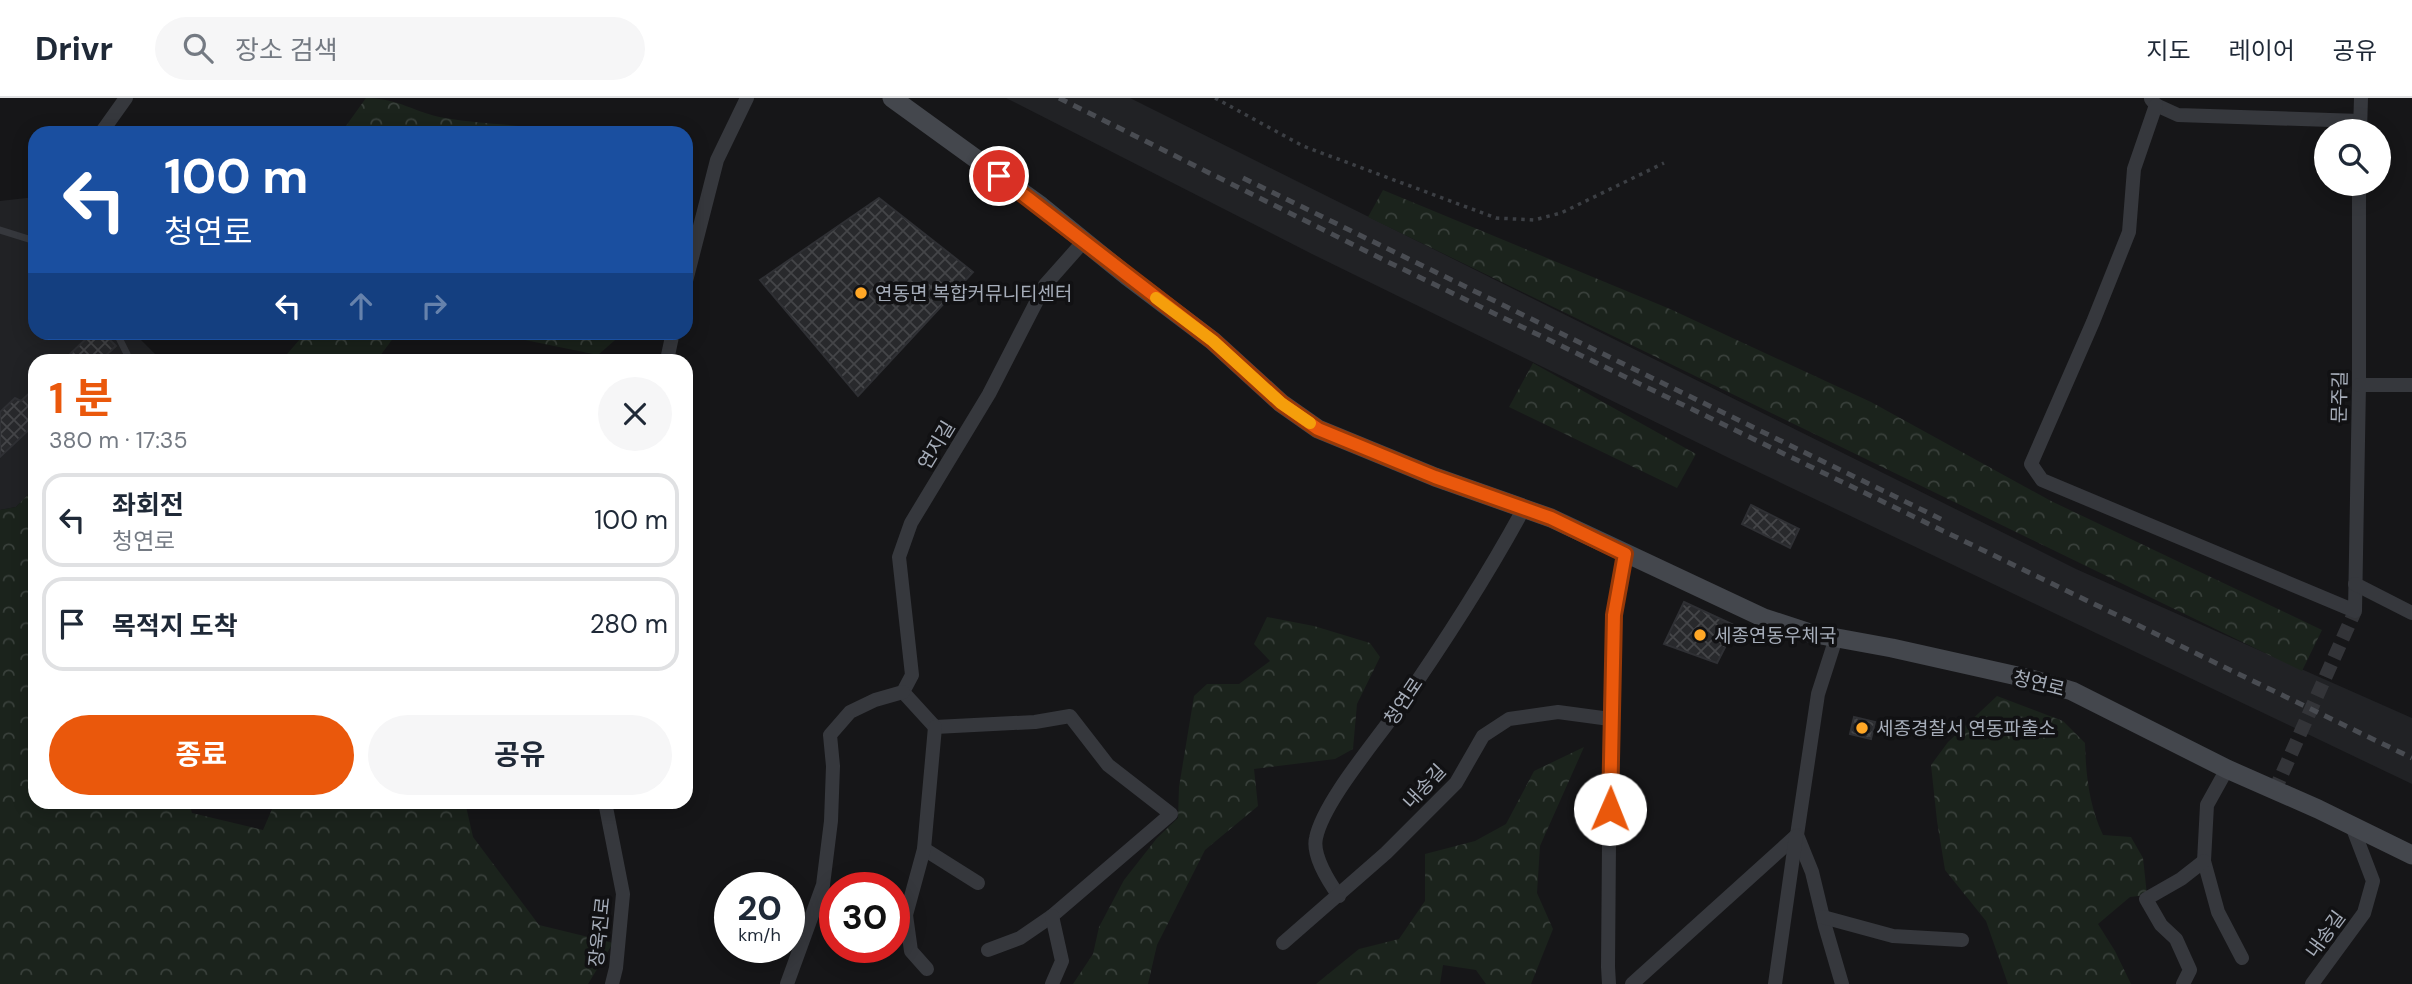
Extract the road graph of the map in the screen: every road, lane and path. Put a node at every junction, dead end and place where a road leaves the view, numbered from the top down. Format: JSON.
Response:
{"nodes":[{"id":1,"x":126,"y":98,"type":"edge"},
{"id":2,"x":747,"y":98,"type":"edge"},
{"id":3,"x":892,"y":98,"type":"edge"},
{"id":4,"x":1215,"y":98,"type":"edge"},
{"id":5,"x":2361,"y":98,"type":"edge"},
{"id":6,"x":2153,"y":101,"type":"edge"},
{"id":7,"x":2360,"y":119,"type":"edge"},
{"id":8,"x":2314,"y":123,"type":"edge"},
{"id":9,"x":106,"y":126,"type":"edge"},
{"id":10,"x":1664,"y":163,"type":"dead end"},
{"id":11,"x":2359,"y":196,"type":"edge"},
{"id":12,"x":0,"y":230,"type":"edge"},
{"id":13,"x":28,"y":239,"type":"edge"},
{"id":14,"x":1084,"y":242,"type":"junction"},
{"id":15,"x":693,"y":254,"type":"edge"},
{"id":16,"x":120,"y":340,"type":"edge"},
{"id":17,"x":127,"y":354,"type":"dead end"},
{"id":18,"x":2359,"y":385,"type":"junction"},
{"id":19,"x":2412,"y":385,"type":"edge"},
{"id":20,"x":1524,"y":508,"type":"junction"},
{"id":21,"x":1625,"y":554,"type":"junction"},
{"id":22,"x":2355,"y":584,"type":"junction"},
{"id":23,"x":2412,"y":613,"type":"edge"},
{"id":24,"x":1836,"y":638,"type":"junction"},
{"id":25,"x":903,"y":692,"type":"junction"},
{"id":26,"x":1610,"y":719,"type":"junction"},
{"id":27,"x":935,"y":727,"type":"junction"},
{"id":28,"x":2227,"y":769,"type":"junction"},
{"id":29,"x":606,"y":809,"type":"edge"},
{"id":30,"x":2352,"y":826,"type":"junction"},
{"id":31,"x":1797,"y":835,"type":"junction"},
{"id":32,"x":924,"y":849,"type":"junction"},
{"id":33,"x":2412,"y":855,"type":"edge"},
{"id":34,"x":2204,"y":861,"type":"junction"},
{"id":35,"x":978,"y":883,"type":"dead end"},
{"id":36,"x":1339,"y":896,"type":"junction"},
{"id":37,"x":1052,"y":916,"type":"junction"},
{"id":38,"x":1823,"y":918,"type":"junction"},
{"id":39,"x":1962,"y":940,"type":"dead end"},
{"id":40,"x":1283,"y":943,"type":"dead end"},
{"id":41,"x":988,"y":950,"type":"dead end"},
{"id":42,"x":2242,"y":958,"type":"dead end"},
{"id":43,"x":927,"y":969,"type":"dead end"},
{"id":44,"x":612,"y":984,"type":"edge"},
{"id":45,"x":787,"y":984,"type":"edge"},
{"id":46,"x":1052,"y":984,"type":"edge"},
{"id":47,"x":1609,"y":984,"type":"edge"},
{"id":48,"x":1632,"y":984,"type":"edge"},
{"id":49,"x":1775,"y":984,"type":"edge"},
{"id":50,"x":1842,"y":984,"type":"edge"},
{"id":51,"x":2183,"y":984,"type":"edge"},
{"id":52,"x":2312,"y":984,"type":"edge"}],
"edges":[{"from":1,"to":9,"type":"street"},
{"from":2,"to":15,"type":"street"},
{"from":3,"to":14,"type":"main road","name":"청연로"},
{"from":4,"to":10,"type":"path"},
{"from":5,"to":7,"type":"street"},
{"from":6,"to":8,"type":"street"},
{"from":6,"to":22,"type":"street","name":"문주길"},
{"from":11,"to":18,"type":"street","name":"문주길"},
{"from":12,"to":13,"type":"lane"},
{"from":14,"to":20,"type":"main road","name":"청연로"},
{"from":14,"to":25,"type":"street","name":"연지길"},
{"from":16,"to":17,"type":"lane"},
{"from":18,"to":19,"type":"street"},
{"from":18,"to":22,"type":"street","name":"문주길"},
{"from":20,"to":21,"type":"main road","name":"청연로"},
{"from":20,"to":36,"type":"street","name":"청연로"},
{"from":21,"to":24,"type":"main road","name":"청연로"},
{"from":21,"to":26,"type":"street"},
{"from":22,"to":23,"type":"street"},
{"from":24,"to":28,"type":"main road","name":"청연로"},
{"from":24,"to":31,"type":"street"},
{"from":25,"to":27,"type":"street"},
{"from":25,"to":45,"type":"street"},
{"from":26,"to":36,"type":"street","name":"내송길"},
{"from":26,"to":47,"type":"street"},
{"from":27,"to":32,"type":"street"},
{"from":27,"to":37,"type":"street"},
{"from":28,"to":30,"type":"main road","name":"청연로"},
{"from":28,"to":34,"type":"street"},
{"from":29,"to":44,"type":"street","name":"장욱진로"},
{"from":30,"to":33,"type":"main road","name":"청연로"},
{"from":30,"to":52,"type":"street","name":"내송길"},
{"from":31,"to":38,"type":"street"},
{"from":31,"to":48,"type":"street"},
{"from":31,"to":49,"type":"street"},
{"from":32,"to":35,"type":"street"},
{"from":32,"to":43,"type":"street"},
{"from":34,"to":42,"type":"street"},
{"from":34,"to":51,"type":"street"},
{"from":36,"to":40,"type":"street","name":"내송길"},
{"from":37,"to":41,"type":"street"},
{"from":37,"to":46,"type":"street"},
{"from":38,"to":39,"type":"street"},
{"from":38,"to":50,"type":"street"}]}
